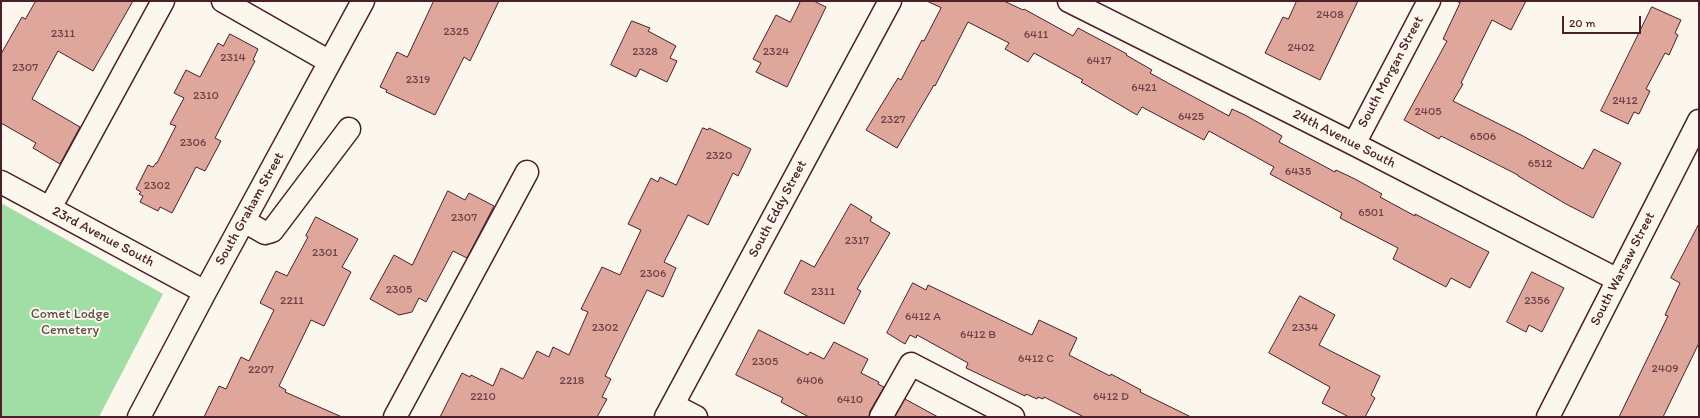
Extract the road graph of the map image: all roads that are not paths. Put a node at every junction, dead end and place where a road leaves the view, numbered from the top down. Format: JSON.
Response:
{"nodes":[{"id":1,"x":163,"y":1,"type":"edge"},
{"id":2,"x":223,"y":1,"type":"edge"},
{"id":3,"x":363,"y":1,"type":"edge"},
{"id":4,"x":890,"y":1,"type":"edge"},
{"id":5,"x":1069,"y":1,"type":"edge"},
{"id":6,"x":1429,"y":1,"type":"edge"},
{"id":7,"x":330,"y":62,"type":"junction"},
{"id":8,"x":1699,"y":121,"type":"edge"},
{"id":9,"x":349,"y":130,"type":"dead end"},
{"id":10,"x":1354,"y":144,"type":"junction"},
{"id":11,"x":527,"y":172,"type":"dead end"},
{"id":12,"x":1,"y":182,"type":"edge"},
{"id":13,"x":50,"y":208,"type":"junction"},
{"id":14,"x":244,"y":221,"type":"junction"},
{"id":15,"x":1618,"y":280,"type":"junction"},
{"id":16,"x":205,"y":292,"type":"junction"},
{"id":17,"x":669,"y":411,"type":"edge"},
{"id":18,"x":139,"y":417,"type":"edge"},
{"id":19,"x":395,"y":417,"type":"edge"},
{"id":20,"x":696,"y":417,"type":"edge"},
{"id":21,"x":881,"y":417,"type":"edge"},
{"id":22,"x":1013,"y":417,"type":"edge"},
{"id":23,"x":1548,"y":417,"type":"edge"}],
"edges":[{"from":1,"to":13,"type":"street"},
{"from":2,"to":7,"type":"street"},
{"from":3,"to":7,"type":"street","name":"South Graham Street"},
{"from":4,"to":17,"type":"street","name":"South Eddy Street"},
{"from":5,"to":10,"type":"street","name":"24th Avenue South"},
{"from":6,"to":10,"type":"street","name":"South Morgan Street"},
{"from":7,"to":14,"type":"street","name":"South Graham Street"},
{"from":8,"to":15,"type":"street","name":"South Warsaw Street"},
{"from":9,"to":14,"type":"street"},
{"from":10,"to":15,"type":"street","name":"24th Avenue South"},
{"from":11,"to":19,"type":"street"},
{"from":12,"to":13,"type":"street","name":"23rd Avenue South"},
{"from":13,"to":16,"type":"street","name":"23rd Avenue South"},
{"from":14,"to":16,"type":"street","name":"South Graham Street"},
{"from":15,"to":23,"type":"street","name":"South Warsaw Street"},
{"from":16,"to":18,"type":"street","name":"South Graham Street"},
{"from":17,"to":20,"type":"street"},
{"from":21,"to":22,"type":"street"}]}
